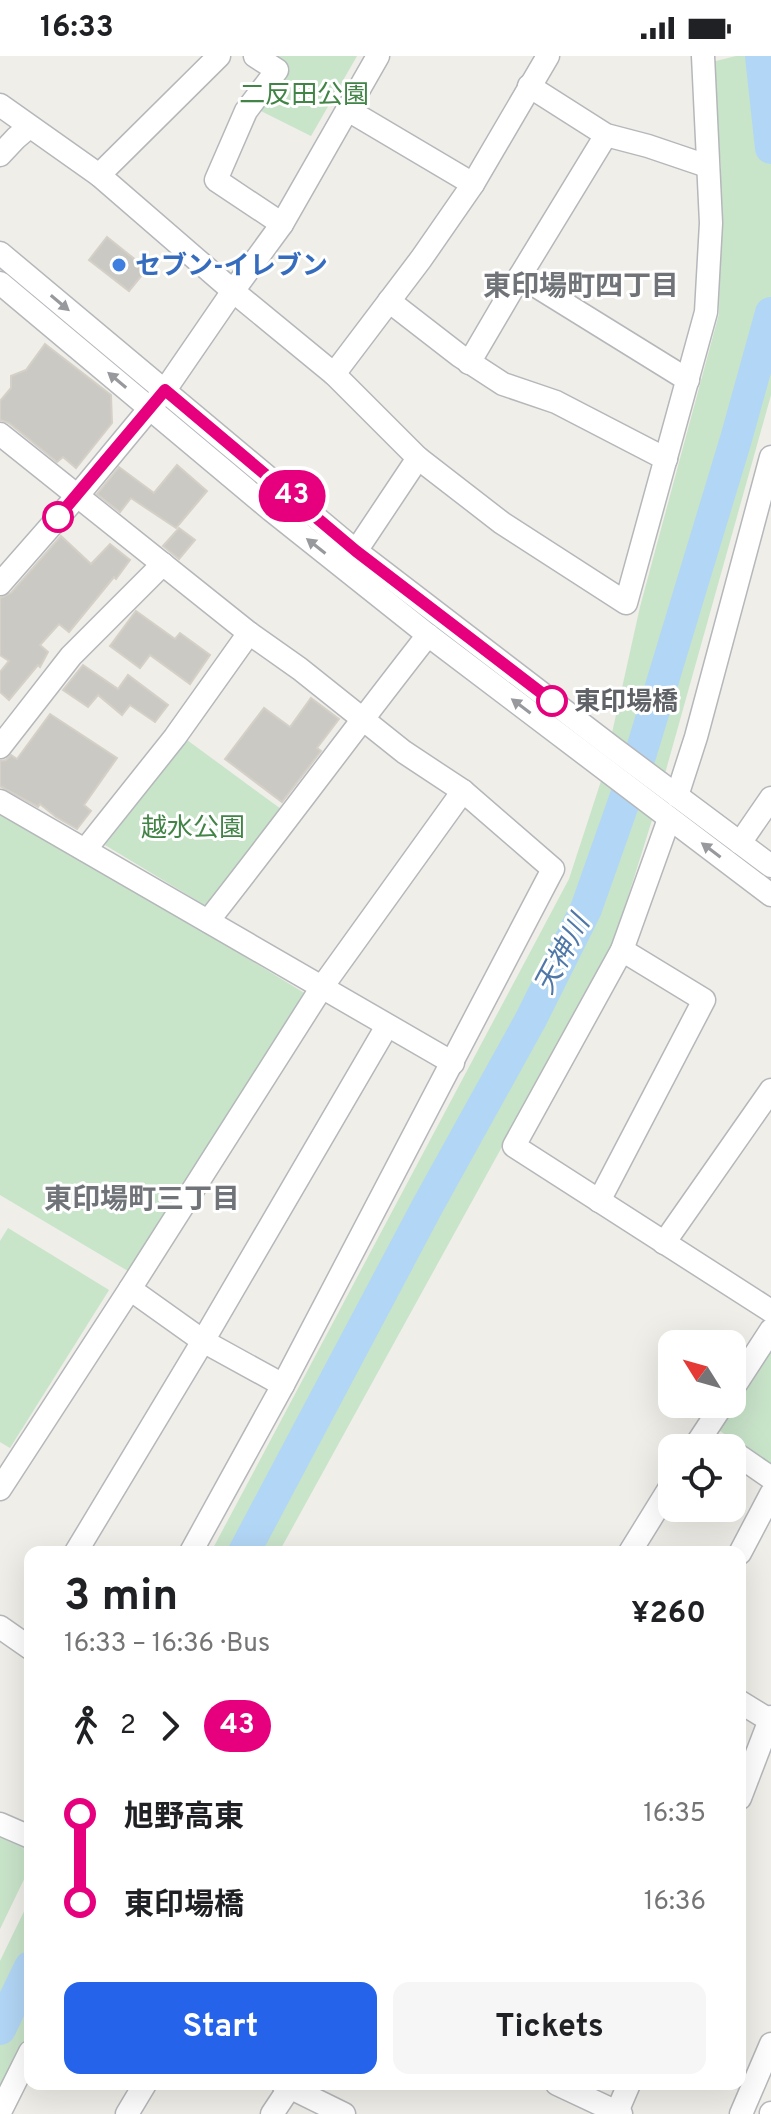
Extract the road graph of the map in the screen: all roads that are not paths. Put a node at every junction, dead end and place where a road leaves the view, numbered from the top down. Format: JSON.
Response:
{"nodes":[{"id":1,"x":219,"y":56,"type":"edge"},
{"id":2,"x":255,"y":56,"type":"edge"},
{"id":3,"x":378,"y":56,"type":"edge"},
{"id":4,"x":548,"y":56,"type":"edge"},
{"id":5,"x":697,"y":59,"type":"edge"},
{"id":6,"x":529,"y":86,"type":"junction"},
{"id":7,"x":0,"y":105,"type":"edge"},
{"id":8,"x":348,"y":110,"type":"junction"},
{"id":9,"x":29,"y":127,"type":"junction"},
{"id":10,"x":606,"y":135,"type":"junction"},
{"id":11,"x":0,"y":155,"type":"edge"},
{"id":12,"x":707,"y":166,"type":"junction"},
{"id":13,"x":99,"y":175,"type":"junction"},
{"id":14,"x":473,"y":184,"type":"junction"},
{"id":15,"x":282,"y":224,"type":"junction"},
{"id":16,"x":0,"y":253,"type":"edge"},
{"id":17,"x":520,"y":276,"type":"junction"},
{"id":18,"x":0,"y":283,"type":"edge"},
{"id":19,"x":233,"y":291,"type":"junction"},
{"id":20,"x":389,"y":301,"type":"junction"},
{"id":21,"x":469,"y":363,"type":"junction"},
{"id":22,"x":334,"y":374,"type":"junction"},
{"id":23,"x":688,"y":380,"type":"junction"},
{"id":24,"x":158,"y":399,"type":"junction"},
{"id":25,"x":0,"y":434,"type":"edge"},
{"id":26,"x":771,"y":457,"type":"edge"},
{"id":27,"x":418,"y":458,"type":"junction"},
{"id":28,"x":666,"y":459,"type":"junction"},
{"id":29,"x":78,"y":495,"type":"junction"},
{"id":30,"x":356,"y":551,"type":"junction"},
{"id":31,"x":163,"y":564,"type":"junction"},
{"id":32,"x":0,"y":584,"type":"edge"},
{"id":33,"x":249,"y":633,"type":"junction"},
{"id":34,"x":428,"y":635,"type":"junction"},
{"id":35,"x":362,"y":719,"type":"junction"},
{"id":36,"x":0,"y":747,"type":"edge"},
{"id":37,"x":463,"y":791,"type":"junction"},
{"id":38,"x":677,"y":796,"type":"junction"},
{"id":39,"x":771,"y":798,"type":"edge"},
{"id":40,"x":0,"y":801,"type":"edge"},
{"id":41,"x":660,"y":812,"type":"junction"},
{"id":42,"x":740,"y":843,"type":"junction"},
{"id":43,"x":85,"y":850,"type":"junction"},
{"id":44,"x":771,"y":866,"type":"edge"},
{"id":45,"x":771,"y":895,"type":"edge"},
{"id":46,"x":208,"y":921,"type":"junction"},
{"id":47,"x":622,"y":950,"type":"junction"},
{"id":48,"x":322,"y":987,"type":"junction"},
{"id":49,"x":387,"y":1026,"type":"junction"},
{"id":50,"x":453,"y":1063,"type":"junction"},
{"id":51,"x":771,"y":1090,"type":"edge"},
{"id":52,"x":599,"y":1201,"type":"junction"},
{"id":53,"x":664,"y":1243,"type":"junction"},
{"id":54,"x":130,"y":1289,"type":"junction"},
{"id":55,"x":771,"y":1311,"type":"edge"},
{"id":56,"x":771,"y":1330,"type":"edge"},
{"id":57,"x":203,"y":1341,"type":"junction"},
{"id":58,"x":746,"y":1368,"type":"edge"},
{"id":59,"x":283,"y":1385,"type":"junction"},
{"id":60,"x":746,"y":1461,"type":"edge"},
{"id":61,"x":771,"y":1478,"type":"edge"},
{"id":62,"x":0,"y":1489,"type":"edge"},
{"id":63,"x":771,"y":1494,"type":"edge"},
{"id":64,"x":658,"y":1507,"type":"edge"},
{"id":65,"x":80,"y":1546,"type":"edge"},
{"id":66,"x":194,"y":1546,"type":"edge"},
{"id":67,"x":634,"y":1546,"type":"edge"},
{"id":68,"x":744,"y":1546,"type":"edge"},
{"id":69,"x":0,"y":1627,"type":"edge"},
{"id":70,"x":24,"y":1639,"type":"edge"},
{"id":71,"x":746,"y":1705,"type":"edge"},
{"id":72,"x":771,"y":1719,"type":"edge"},
{"id":73,"x":746,"y":1783,"type":"edge"},
{"id":74,"x":0,"y":1824,"type":"edge"},
{"id":75,"x":24,"y":1834,"type":"edge"},
{"id":76,"x":771,"y":2044,"type":"edge"},
{"id":77,"x":24,"y":2064,"type":"edge"},
{"id":78,"x":141,"y":2090,"type":"edge"},
{"id":79,"x":285,"y":2090,"type":"edge"},
{"id":80,"x":298,"y":2090,"type":"edge"},
{"id":81,"x":570,"y":2090,"type":"edge"},
{"id":82,"x":627,"y":2090,"type":"edge"},
{"id":83,"x":0,"y":2112,"type":"edge"},
{"id":84,"x":619,"y":2113,"type":"edge"},
{"id":85,"x":127,"y":2114,"type":"edge"},
{"id":86,"x":272,"y":2114,"type":"edge"},
{"id":87,"x":344,"y":2114,"type":"edge"},
{"id":88,"x":741,"y":2114,"type":"edge"}],
"edges":[{"from":1,"to":13,"type":"street"},
{"from":2,"to":15,"type":"street"},
{"from":3,"to":8,"type":"street"},
{"from":4,"to":6,"type":"street"},
{"from":5,"to":12,"type":"street"},
{"from":6,"to":10,"type":"street"},
{"from":6,"to":14,"type":"street"},
{"from":7,"to":9,"type":"street"},
{"from":8,"to":14,"type":"street"},
{"from":8,"to":15,"type":"street"},
{"from":9,"to":11,"type":"street"},
{"from":9,"to":13,"type":"street"},
{"from":10,"to":12,"type":"street"},
{"from":10,"to":17,"type":"street"},
{"from":12,"to":23,"type":"street"},
{"from":13,"to":19,"type":"street"},
{"from":14,"to":20,"type":"street"},
{"from":15,"to":19,"type":"street"},
{"from":16,"to":24,"type":"street","one_way":true},
{"from":17,"to":21,"type":"street"},
{"from":17,"to":23,"type":"street"},
{"from":24,"to":18,"type":"street","one_way":true},
{"from":19,"to":22,"type":"street"},
{"from":19,"to":24,"type":"street"},
{"from":20,"to":21,"type":"street"},
{"from":20,"to":22,"type":"street"},
{"from":21,"to":28,"type":"street"},
{"from":22,"to":27,"type":"street"},
{"from":23,"to":28,"type":"street"},
{"from":24,"to":29,"type":"street"},
{"from":24,"to":30,"type":"street"},
{"from":34,"to":24,"type":"street","one_way":true},
{"from":25,"to":29,"type":"street"},
{"from":26,"to":38,"type":"street"},
{"from":27,"to":28,"type":"street"},
{"from":27,"to":30,"type":"street"},
{"from":29,"to":31,"type":"street"},
{"from":29,"to":32,"type":"street"},
{"from":30,"to":38,"type":"street"},
{"from":31,"to":33,"type":"street"},
{"from":31,"to":36,"type":"street"},
{"from":33,"to":35,"type":"street"},
{"from":33,"to":43,"type":"street"},
{"from":34,"to":35,"type":"street"},
{"from":41,"to":34,"type":"street","one_way":true},
{"from":35,"to":37,"type":"street"},
{"from":35,"to":46,"type":"street"},
{"from":37,"to":48,"type":"street"},
{"from":37,"to":50,"type":"street"},
{"from":38,"to":42,"type":"street"},
{"from":39,"to":42,"type":"street"},
{"from":40,"to":43,"type":"street"},
{"from":45,"to":41,"type":"street","one_way":true},
{"from":41,"to":47,"type":"street"},
{"from":42,"to":44,"type":"street"},
{"from":43,"to":46,"type":"street"},
{"from":46,"to":48,"type":"street"},
{"from":47,"to":52,"type":"street"},
{"from":47,"to":52,"type":"street"},
{"from":48,"to":49,"type":"street"},
{"from":48,"to":54,"type":"street"},
{"from":49,"to":50,"type":"street"},
{"from":49,"to":57,"type":"street"},
{"from":50,"to":59,"type":"street"},
{"from":51,"to":53,"type":"street"},
{"from":52,"to":53,"type":"street"},
{"from":53,"to":55,"type":"street"},
{"from":54,"to":57,"type":"street"},
{"from":54,"to":62,"type":"street"},
{"from":56,"to":58,"type":"street"},
{"from":57,"to":59,"type":"street"},
{"from":57,"to":65,"type":"street"},
{"from":59,"to":66,"type":"street"},
{"from":60,"to":61,"type":"street"},
{"from":63,"to":68,"type":"street"},
{"from":64,"to":67,"type":"street"},
{"from":69,"to":70,"type":"street"},
{"from":71,"to":72,"type":"street"},
{"from":72,"to":73,"type":"street"},
{"from":74,"to":75,"type":"street"},
{"from":76,"to":88,"type":"street"},
{"from":77,"to":83,"type":"street"},
{"from":78,"to":85,"type":"street"},
{"from":79,"to":86,"type":"street"},
{"from":80,"to":87,"type":"street"},
{"from":81,"to":84,"type":"street"},
{"from":82,"to":84,"type":"street"}]}
